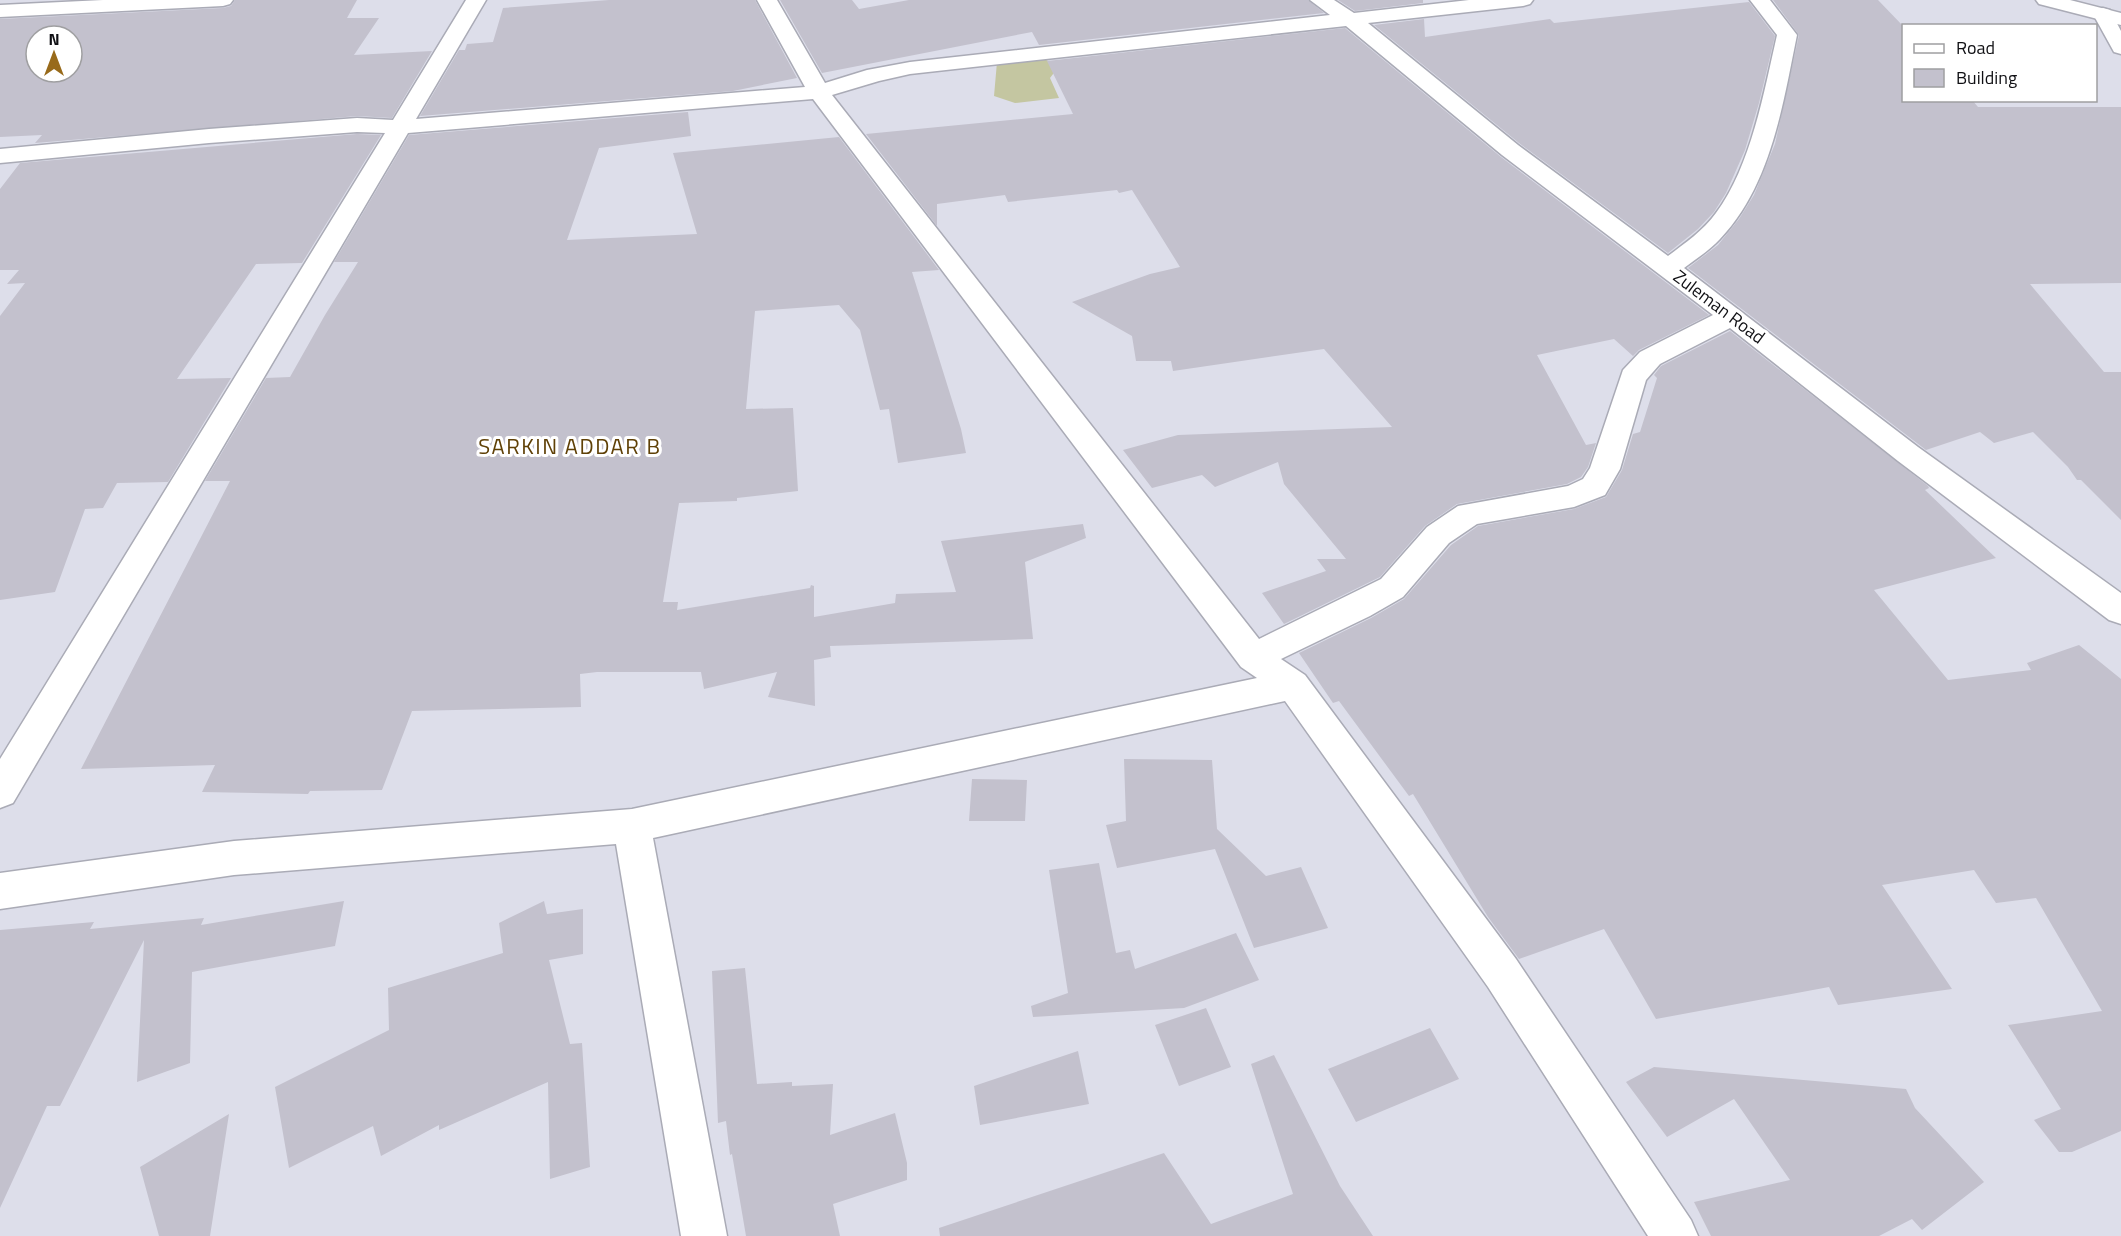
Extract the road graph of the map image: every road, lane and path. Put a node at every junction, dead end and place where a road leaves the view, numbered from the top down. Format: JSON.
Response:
{"nodes":[{"id":1,"x":223,"y":0,"type":"edge"},
{"id":2,"x":476,"y":0,"type":"edge"},
{"id":3,"x":767,"y":0,"type":"edge"},
{"id":4,"x":1320,"y":0,"type":"edge"},
{"id":5,"x":1523,"y":0,"type":"edge"},
{"id":6,"x":1760,"y":0,"type":"edge"},
{"id":7,"x":2046,"y":0,"type":"edge"},
{"id":8,"x":2112,"y":9,"type":"edge"},
{"id":9,"x":0,"y":11,"type":"edge"},
{"id":10,"x":1353,"y":21,"type":"junction"},
{"id":11,"x":2121,"y":48,"type":"edge"},
{"id":12,"x":819,"y":92,"type":"junction"},
{"id":13,"x":399,"y":127,"type":"junction"},
{"id":14,"x":0,"y":156,"type":"edge"},
{"id":15,"x":1668,"y":268,"type":"junction"},
{"id":16,"x":1732,"y":316,"type":"junction"},
{"id":17,"x":2121,"y":611,"type":"edge"},
{"id":18,"x":1253,"y":657,"type":"junction"},
{"id":19,"x":1293,"y":685,"type":"junction"},
{"id":20,"x":0,"y":792,"type":"edge"},
{"id":21,"x":632,"y":826,"type":"junction"},
{"id":22,"x":0,"y":891,"type":"edge"},
{"id":23,"x":704,"y":1236,"type":"edge"},
{"id":24,"x":1675,"y":1236,"type":"edge"}],
"edges":[{"from":1,"to":9,"type":"street"},
{"from":2,"to":13,"type":"street"},
{"from":3,"to":12,"type":"street"},
{"from":4,"to":10,"type":"street","name":"Zuleman Road"},
{"from":5,"to":10,"type":"street"},
{"from":6,"to":15,"type":"street"},
{"from":7,"to":8,"type":"street"},
{"from":8,"to":11,"type":"street"},
{"from":10,"to":12,"type":"street"},
{"from":10,"to":15,"type":"street","name":"Zuleman Road"},
{"from":12,"to":13,"type":"street"},
{"from":12,"to":18,"type":"street"},
{"from":13,"to":14,"type":"street"},
{"from":13,"to":20,"type":"street"},
{"from":15,"to":16,"type":"street","name":"Zuleman Road"},
{"from":16,"to":17,"type":"street","name":"Zuleman Road"},
{"from":16,"to":18,"type":"street"},
{"from":18,"to":19,"type":"street"},
{"from":19,"to":21,"type":"street"},
{"from":19,"to":24,"type":"street"},
{"from":21,"to":22,"type":"street"},
{"from":21,"to":23,"type":"street"}]}
